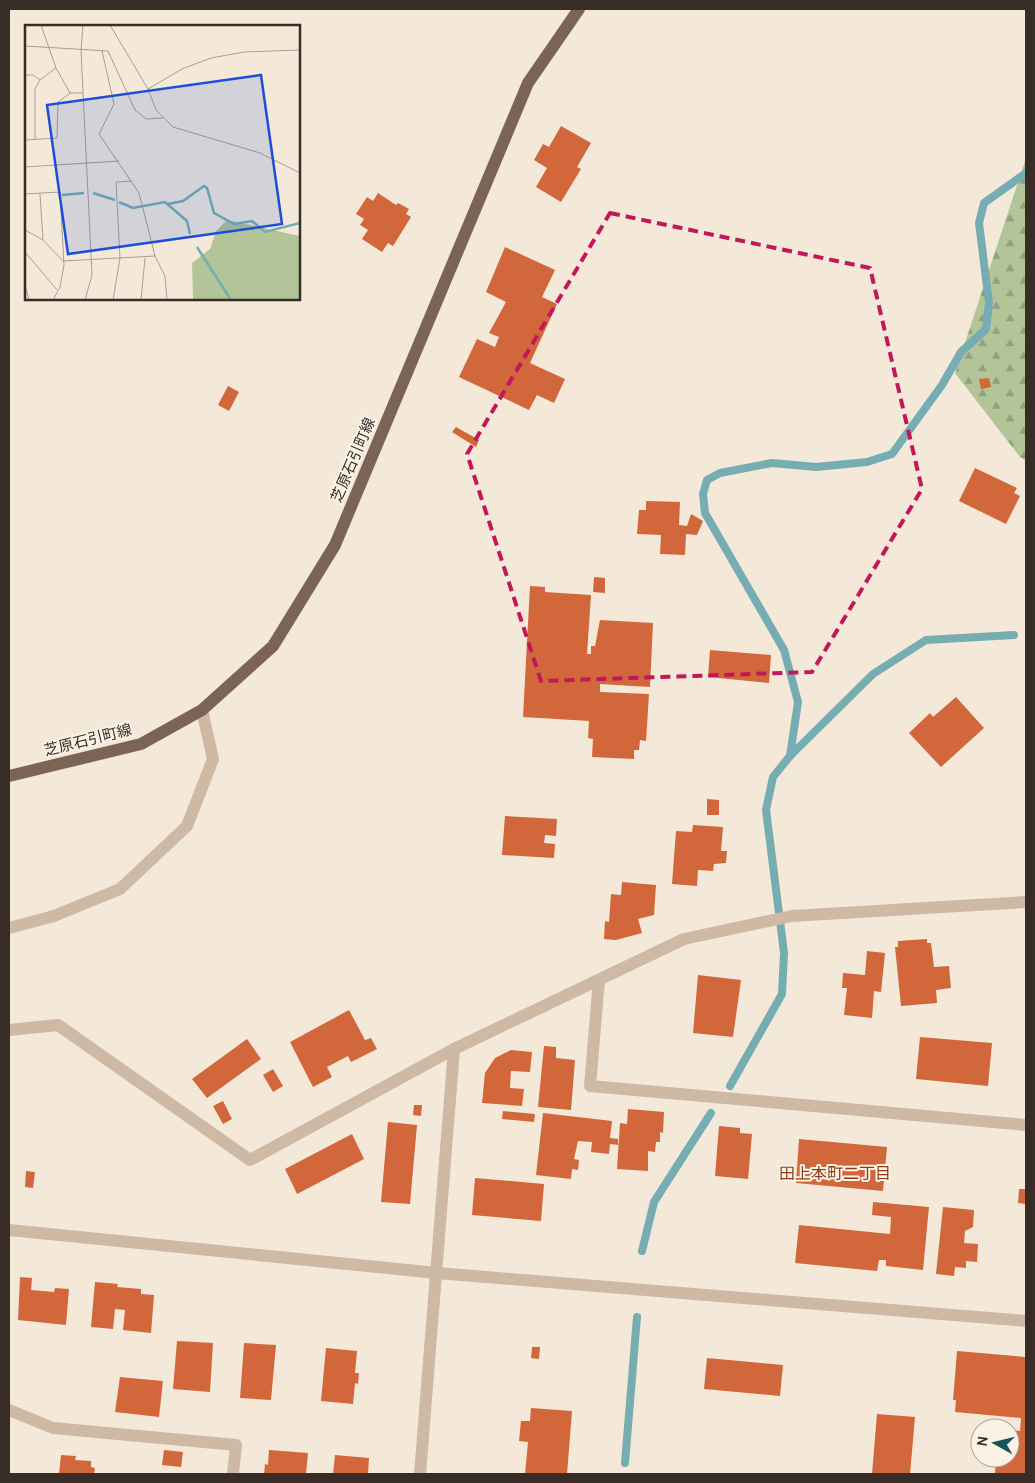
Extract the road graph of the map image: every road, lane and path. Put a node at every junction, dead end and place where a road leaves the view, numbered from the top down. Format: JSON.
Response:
{"nodes":[{"id":1,"x":579,"y":9,"type":"edge"},
{"id":2,"x":202,"y":710,"type":"junction"},
{"id":3,"x":9,"y":776,"type":"edge"},
{"id":4,"x":1026,"y":902,"type":"edge"},
{"id":5,"x":9,"y":928,"type":"edge"},
{"id":6,"x":599,"y":980,"type":"junction"},
{"id":7,"x":9,"y":1030,"type":"edge"},
{"id":8,"x":454,"y":1049,"type":"junction"},
{"id":9,"x":1026,"y":1125,"type":"edge"},
{"id":10,"x":9,"y":1230,"type":"edge"},
{"id":11,"x":437,"y":1273,"type":"junction"},
{"id":12,"x":1026,"y":1321,"type":"edge"},
{"id":13,"x":9,"y":1410,"type":"edge"},
{"id":14,"x":233,"y":1474,"type":"edge"},
{"id":15,"x":420,"y":1474,"type":"edge"}],
"edges":[{"from":1,"to":2,"type":"main road","name":"芝原石引町線"},
{"from":2,"to":3,"type":"main road","name":"芝原石引町線"},
{"from":2,"to":5,"type":"street"},
{"from":4,"to":6,"type":"street"},
{"from":6,"to":8,"type":"street"},
{"from":6,"to":9,"type":"street"},
{"from":7,"to":8,"type":"street"},
{"from":8,"to":11,"type":"street"},
{"from":10,"to":11,"type":"street"},
{"from":11,"to":12,"type":"street"},
{"from":11,"to":15,"type":"street"},
{"from":13,"to":14,"type":"street"}]}
